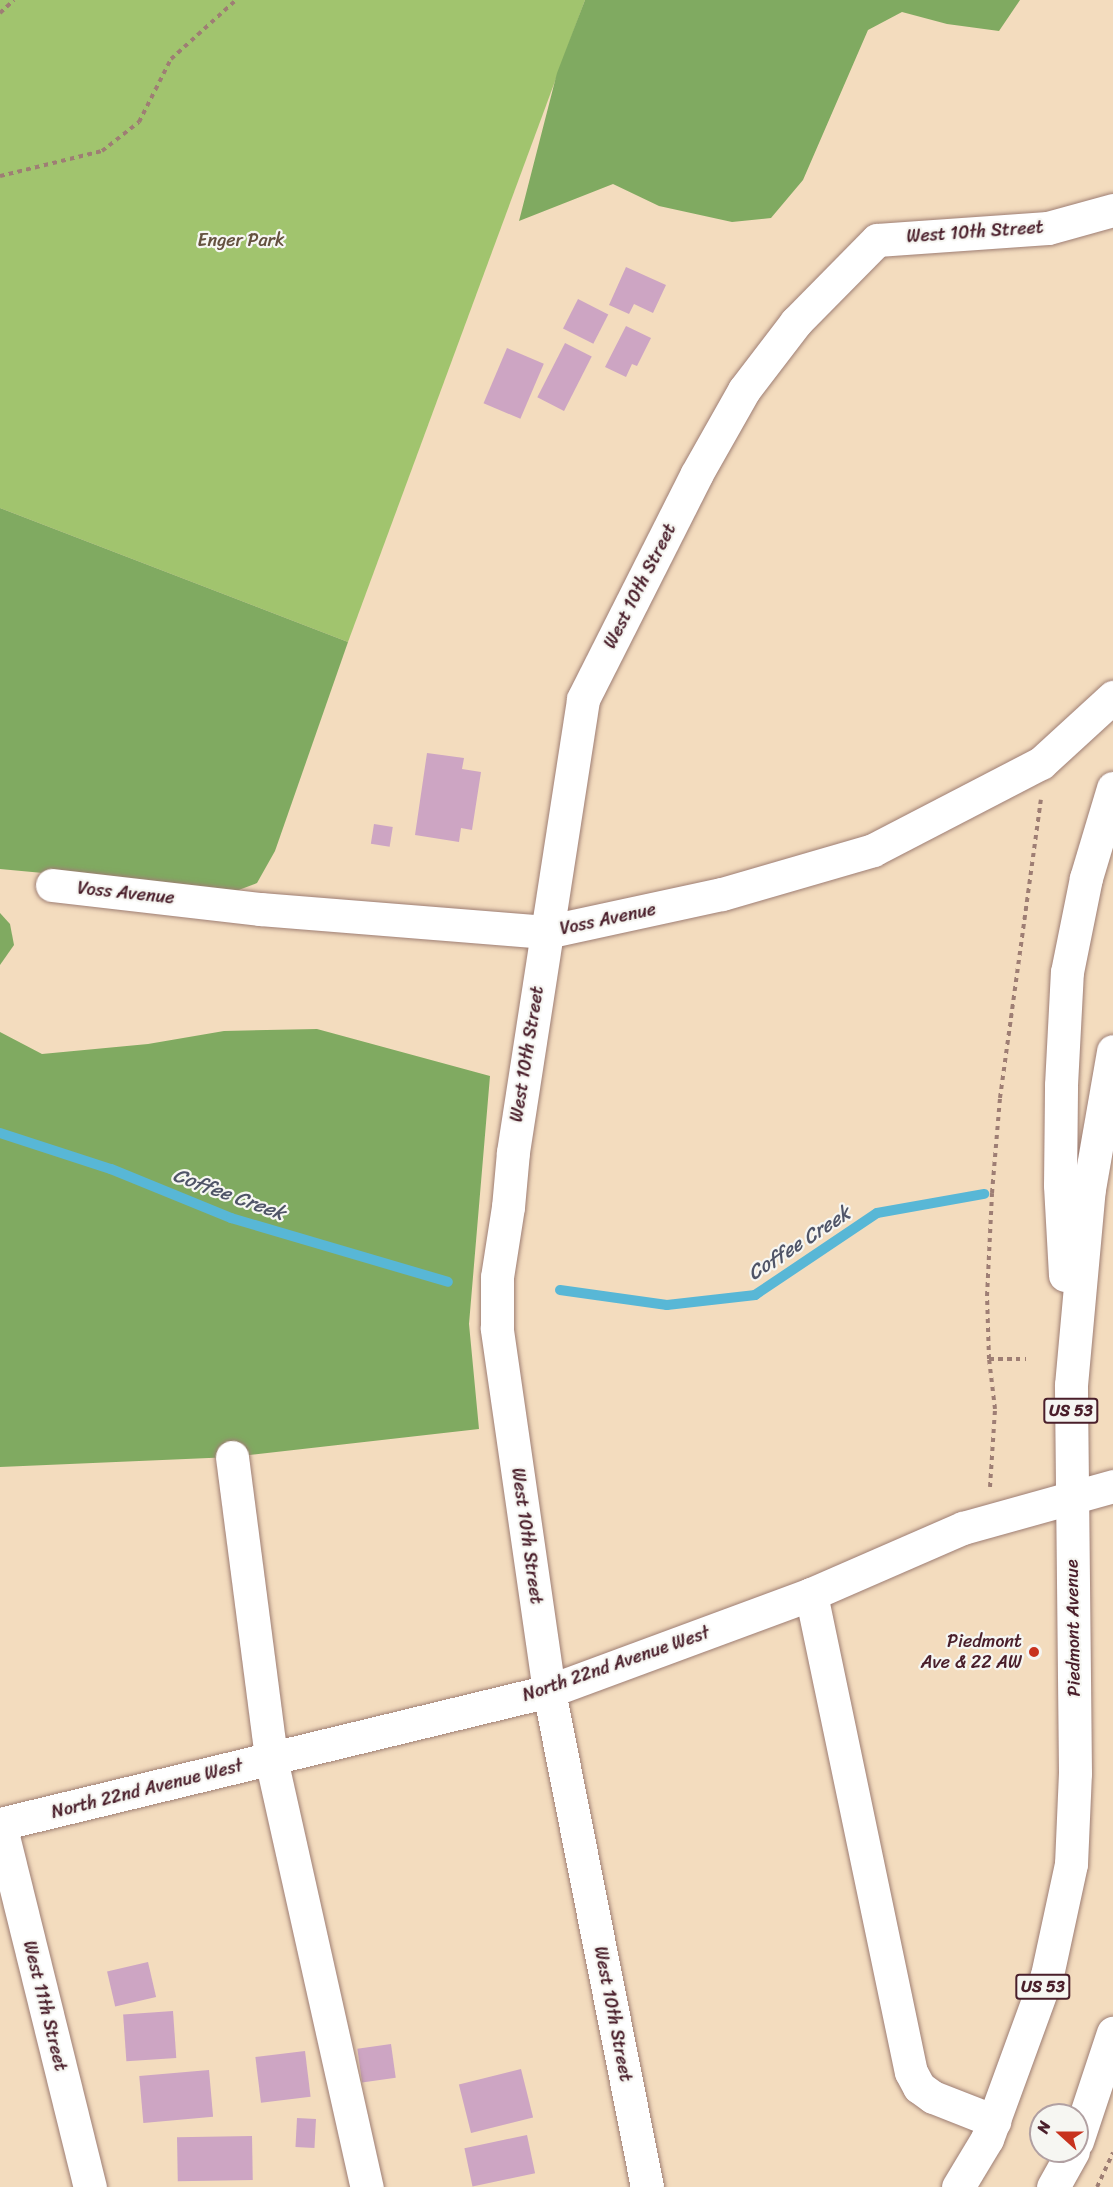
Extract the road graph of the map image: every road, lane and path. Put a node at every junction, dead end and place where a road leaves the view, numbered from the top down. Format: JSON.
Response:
{"nodes":[{"id":1,"x":14,"y":0,"type":"edge"},
{"id":2,"x":236,"y":0,"type":"edge"},
{"id":3,"x":0,"y":13,"type":"edge"},
{"id":4,"x":0,"y":176,"type":"edge"},
{"id":5,"x":1113,"y":210,"type":"edge"},
{"id":6,"x":1113,"y":697,"type":"edge"},
{"id":7,"x":1041,"y":763,"type":"junction"},
{"id":8,"x":1113,"y":788,"type":"edge"},
{"id":9,"x":52,"y":885,"type":"dead end"},
{"id":10,"x":546,"y":932,"type":"junction"},
{"id":11,"x":1113,"y":1052,"type":"edge"},
{"id":12,"x":989,"y":1359,"type":"junction"},
{"id":13,"x":1026,"y":1359,"type":"dead end"},
{"id":14,"x":1071,"y":1385,"type":"junction"},
{"id":15,"x":232,"y":1457,"type":"dead end"},
{"id":16,"x":1113,"y":1486,"type":"edge"},
{"id":17,"x":990,"y":1487,"type":"dead end"},
{"id":18,"x":1071,"y":1498,"type":"junction"},
{"id":19,"x":811,"y":1594,"type":"junction"},
{"id":20,"x":549,"y":1691,"type":"junction"},
{"id":21,"x":271,"y":1759,"type":"junction"},
{"id":22,"x":0,"y":1824,"type":"edge"},
{"id":23,"x":1113,"y":2033,"type":"edge"},
{"id":24,"x":1089,"y":2105,"type":"edge"},
{"id":25,"x":994,"y":2121,"type":"junction"},
{"id":26,"x":1113,"y":2152,"type":"edge"},
{"id":27,"x":1066,"y":2163,"type":"edge"},
{"id":28,"x":90,"y":2187,"type":"edge"},
{"id":29,"x":367,"y":2187,"type":"edge"},
{"id":30,"x":647,"y":2187,"type":"edge"},
{"id":31,"x":958,"y":2187,"type":"edge"},
{"id":32,"x":1053,"y":2187,"type":"edge"},
{"id":33,"x":1097,"y":2187,"type":"edge"}],
"edges":[{"from":1,"to":3,"type":"path"},
{"from":2,"to":4,"type":"path"},
{"from":5,"to":10,"type":"main road","name":"West 10th Street"},
{"from":6,"to":7,"type":"main road","name":"Voss Avenue"},
{"from":7,"to":10,"type":"main road","name":"Voss Avenue"},
{"from":7,"to":12,"type":"path"},
{"from":8,"to":14,"type":"main road"},
{"from":9,"to":10,"type":"main road","name":"Voss Avenue"},
{"from":10,"to":20,"type":"main road","name":"West 10th Street"},
{"from":11,"to":14,"type":"main road","name":"Piedmont Avenue","number":"US 53"},
{"from":12,"to":13,"type":"path"},
{"from":12,"to":17,"type":"path"},
{"from":14,"to":18,"type":"main road","name":"Piedmont Avenue","number":"US 53"},
{"from":15,"to":21,"type":"main road"},
{"from":16,"to":18,"type":"main road","name":"North 22nd Avenue West"},
{"from":18,"to":19,"type":"main road","name":"North 22nd Avenue West"},
{"from":18,"to":25,"type":"main road","name":"Piedmont Avenue","number":"US 53"},
{"from":19,"to":20,"type":"main road","name":"North 22nd Avenue West"},
{"from":19,"to":25,"type":"main road"},
{"from":20,"to":21,"type":"main road","name":"North 22nd Avenue West"},
{"from":20,"to":30,"type":"main road","name":"West 10th Street"},
{"from":21,"to":22,"type":"main road","name":"North 22nd Avenue West"},
{"from":21,"to":29,"type":"main road"},
{"from":22,"to":28,"type":"main road","name":"West 11th Street"},
{"from":23,"to":24,"type":"main road"},
{"from":25,"to":31,"type":"main road","name":"Piedmont Avenue","number":"US 53"},
{"from":26,"to":33,"type":"path"},
{"from":27,"to":32,"type":"main road"}]}
